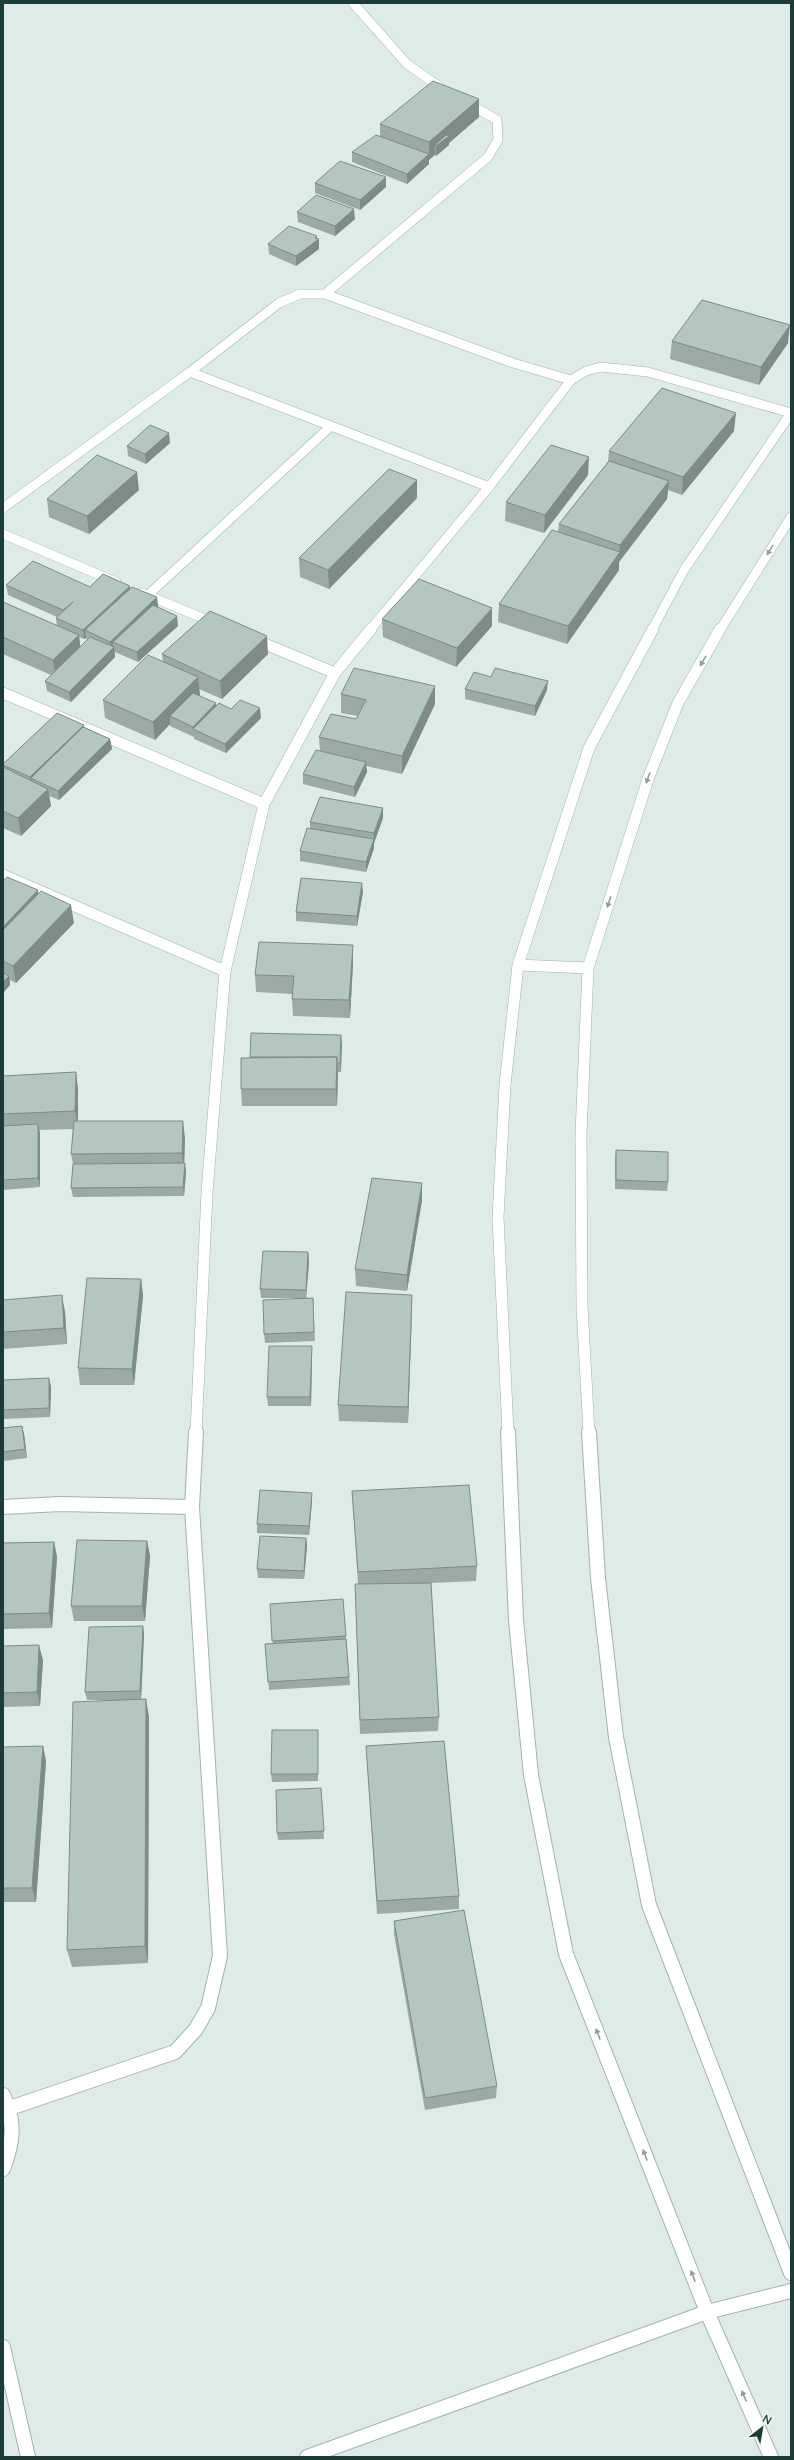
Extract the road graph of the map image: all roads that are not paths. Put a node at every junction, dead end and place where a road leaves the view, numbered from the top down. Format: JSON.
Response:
{"nodes":[{"id":1,"x":353,"y":3,"type":"edge"},
{"id":2,"x":325,"y":294,"type":"junction"},
{"id":3,"x":190,"y":372,"type":"junction"},
{"id":4,"x":570,"y":380,"type":"junction"},
{"id":5,"x":791,"y":413,"type":"edge"},
{"id":6,"x":331,"y":426,"type":"junction"},
{"id":7,"x":489,"y":487,"type":"junction"},
{"id":8,"x":3,"y":508,"type":"edge"},
{"id":9,"x":791,"y":517,"type":"edge"},
{"id":10,"x":3,"y":534,"type":"edge"},
{"id":11,"x":148,"y":595,"type":"junction"},
{"id":12,"x":227,"y":628,"type":"edge"},
{"id":13,"x":241,"y":634,"type":"edge"},
{"id":14,"x":335,"y":673,"type":"junction"},
{"id":15,"x":3,"y":693,"type":"edge"},
{"id":16,"x":264,"y":804,"type":"junction"},
{"id":17,"x":3,"y":875,"type":"edge"},
{"id":18,"x":518,"y":965,"type":"junction"},
{"id":19,"x":588,"y":968,"type":"junction"},
{"id":20,"x":225,"y":971,"type":"junction"},
{"id":21,"x":3,"y":1507,"type":"edge"},
{"id":22,"x":192,"y":1507,"type":"junction"},
{"id":23,"x":7,"y":2102,"type":"edge"},
{"id":24,"x":3,"y":2169,"type":"edge"},
{"id":25,"x":791,"y":2273,"type":"edge"},
{"id":26,"x":791,"y":2291,"type":"edge"},
{"id":27,"x":707,"y":2312,"type":"junction"},
{"id":28,"x":3,"y":2346,"type":"edge"},
{"id":29,"x":28,"y":2457,"type":"edge"},
{"id":30,"x":307,"y":2457,"type":"edge"},
{"id":31,"x":771,"y":2457,"type":"edge"}],
"edges":[{"from":1,"to":2,"type":"street"},
{"from":2,"to":3,"type":"street"},
{"from":2,"to":4,"type":"street"},
{"from":3,"to":6,"type":"street"},
{"from":3,"to":8,"type":"street"},
{"from":4,"to":5,"type":"street"},
{"from":4,"to":7,"type":"street"},
{"from":5,"to":18,"type":"street"},
{"from":6,"to":7,"type":"street"},
{"from":6,"to":11,"type":"street"},
{"from":7,"to":14,"type":"street"},
{"from":9,"to":19,"type":"street","one_way":true},
{"from":10,"to":11,"type":"street"},
{"from":11,"to":12,"type":"street"},
{"from":13,"to":14,"type":"street"},
{"from":14,"to":16,"type":"street"},
{"from":15,"to":16,"type":"street"},
{"from":16,"to":20,"type":"street"},
{"from":17,"to":20,"type":"street"},
{"from":18,"to":19,"type":"street"},
{"from":27,"to":18,"type":"street","one_way":true},
{"from":19,"to":25,"type":"street"},
{"from":20,"to":22,"type":"street"},
{"from":21,"to":22,"type":"street"},
{"from":22,"to":23,"type":"street"},
{"from":23,"to":24,"type":"street"},
{"from":26,"to":27,"type":"street"},
{"from":27,"to":30,"type":"street"},
{"from":31,"to":27,"type":"street","one_way":true},
{"from":28,"to":29,"type":"street"}]}
